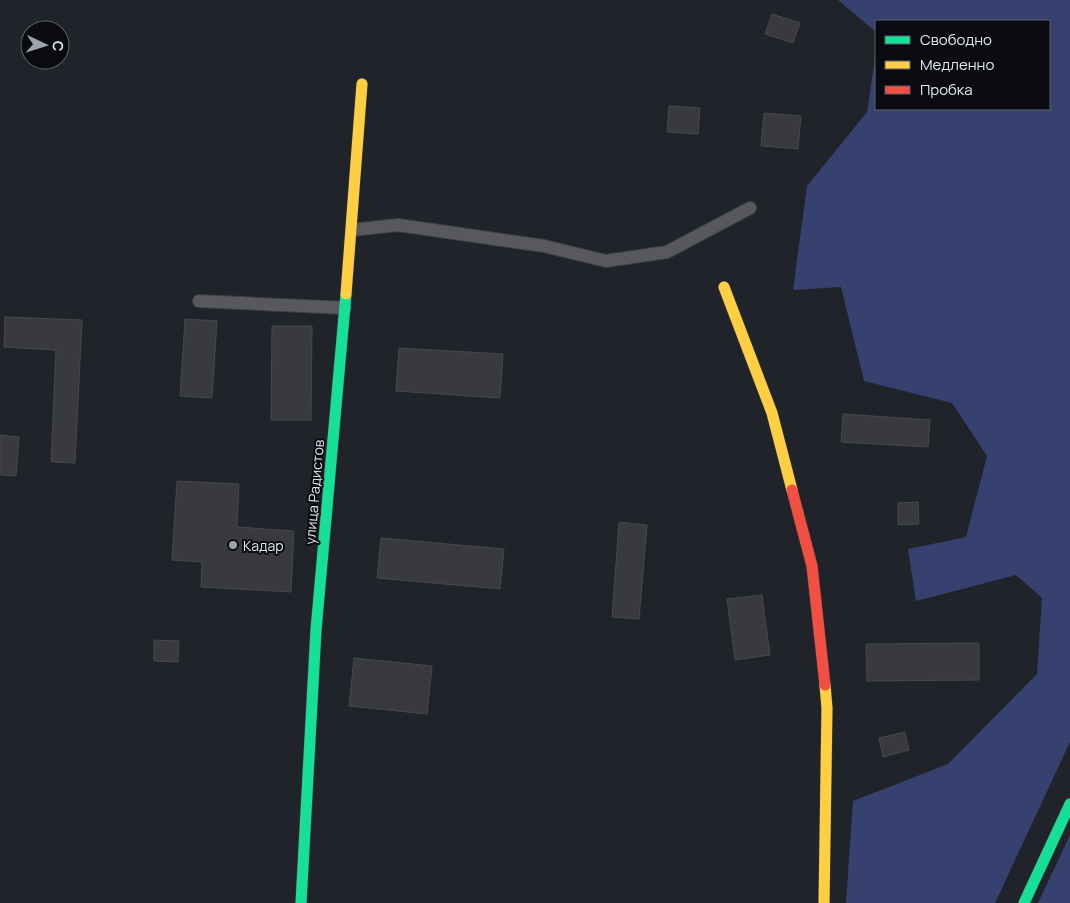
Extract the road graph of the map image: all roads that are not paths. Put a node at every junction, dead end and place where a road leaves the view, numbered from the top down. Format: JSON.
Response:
{"nodes":[{"id":1,"x":362,"y":84,"type":"dead end"},
{"id":2,"x":750,"y":208,"type":"dead end"},
{"id":3,"x":352,"y":230,"type":"junction"},
{"id":4,"x":724,"y":287,"type":"dead end"},
{"id":5,"x":199,"y":301,"type":"dead end"},
{"id":6,"x":345,"y":308,"type":"junction"},
{"id":7,"x":1070,"y":804,"type":"edge"},
{"id":8,"x":302,"y":903,"type":"edge"},
{"id":9,"x":824,"y":903,"type":"edge"},
{"id":10,"x":1024,"y":903,"type":"edge"}],
"edges":[{"from":1,"to":3,"type":"street","name":"улица Радистов"},
{"from":2,"to":3,"type":"lane"},
{"from":3,"to":6,"type":"street","name":"улица Радистов"},
{"from":4,"to":9,"type":"street"},
{"from":5,"to":6,"type":"lane"},
{"from":6,"to":8,"type":"street","name":"улица Радистов"},
{"from":7,"to":10,"type":"street"}]}
